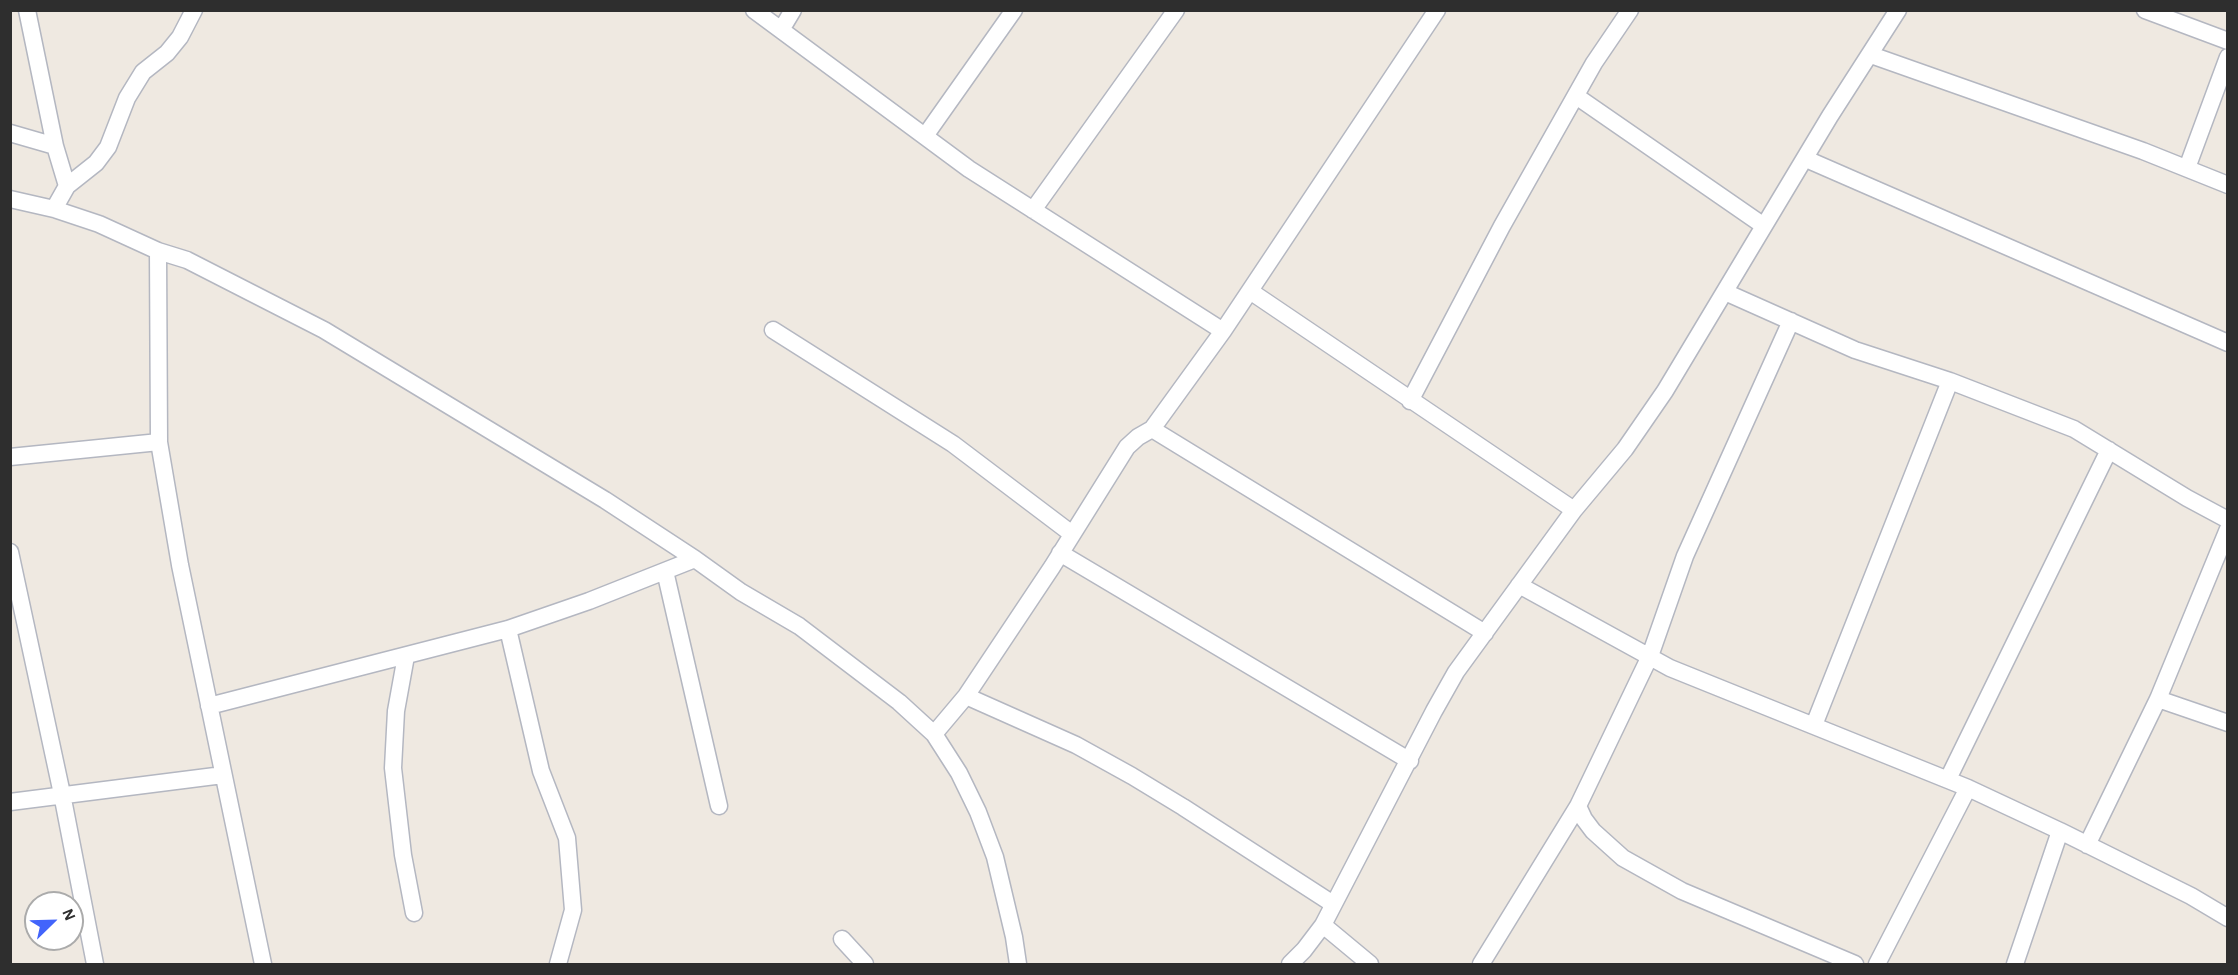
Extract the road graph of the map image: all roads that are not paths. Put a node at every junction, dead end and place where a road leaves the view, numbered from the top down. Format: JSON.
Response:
{"nodes":[{"id":1,"x":27,"y":10,"type":"edge"},
{"id":2,"x":194,"y":10,"type":"edge"},
{"id":3,"x":754,"y":10,"type":"edge"},
{"id":4,"x":793,"y":10,"type":"edge"},
{"id":5,"x":1014,"y":10,"type":"edge"},
{"id":6,"x":1176,"y":10,"type":"edge"},
{"id":7,"x":1437,"y":10,"type":"edge"},
{"id":8,"x":1630,"y":10,"type":"edge"},
{"id":9,"x":1899,"y":10,"type":"edge"},
{"id":10,"x":2145,"y":10,"type":"edge"},
{"id":11,"x":781,"y":30,"type":"junction"},
{"id":12,"x":2228,"y":41,"type":"edge"},
{"id":13,"x":1871,"y":54,"type":"junction"},
{"id":14,"x":2228,"y":57,"type":"edge"},
{"id":15,"x":1576,"y":96,"type":"junction"},
{"id":16,"x":10,"y":133,"type":"edge"},
{"id":17,"x":925,"y":136,"type":"junction"},
{"id":18,"x":55,"y":146,"type":"junction"},
{"id":19,"x":1806,"y":159,"type":"junction"},
{"id":20,"x":2187,"y":168,"type":"junction"},
{"id":21,"x":2228,"y":185,"type":"edge"},
{"id":22,"x":67,"y":186,"type":"junction"},
{"id":23,"x":10,"y":200,"type":"edge"},
{"id":24,"x":54,"y":209,"type":"junction"},
{"id":25,"x":1033,"y":210,"type":"junction"},
{"id":26,"x":1764,"y":226,"type":"junction"},
{"id":27,"x":158,"y":251,"type":"junction"},
{"id":28,"x":1250,"y":291,"type":"junction"},
{"id":29,"x":1725,"y":292,"type":"junction"},
{"id":30,"x":1791,"y":321,"type":"junction"},
{"id":31,"x":773,"y":330,"type":"dead end"},
{"id":32,"x":1223,"y":331,"type":"junction"},
{"id":33,"x":2228,"y":343,"type":"edge"},
{"id":34,"x":1950,"y":381,"type":"junction"},
{"id":35,"x":1410,"y":401,"type":"junction"},
{"id":36,"x":1152,"y":429,"type":"junction"},
{"id":37,"x":159,"y":442,"type":"junction"},
{"id":38,"x":2109,"y":450,"type":"junction"},
{"id":39,"x":10,"y":457,"type":"edge"},
{"id":40,"x":1574,"y":510,"type":"junction"},
{"id":41,"x":2228,"y":520,"type":"edge"},
{"id":42,"x":2228,"y":529,"type":"edge"},
{"id":43,"x":1072,"y":534,"type":"junction"},
{"id":44,"x":10,"y":552,"type":"edge"},
{"id":45,"x":1060,"y":553,"type":"junction"},
{"id":46,"x":695,"y":559,"type":"junction"},
{"id":47,"x":665,"y":571,"type":"junction"},
{"id":48,"x":1519,"y":585,"type":"junction"},
{"id":49,"x":508,"y":629,"type":"junction"},
{"id":50,"x":1485,"y":633,"type":"junction"},
{"id":51,"x":406,"y":656,"type":"junction"},
{"id":52,"x":1650,"y":656,"type":"junction"},
{"id":53,"x":966,"y":696,"type":"junction"},
{"id":54,"x":2158,"y":699,"type":"junction"},
{"id":55,"x":209,"y":706,"type":"junction"},
{"id":56,"x":2228,"y":723,"type":"edge"},
{"id":57,"x":1814,"y":725,"type":"junction"},
{"id":58,"x":934,"y":734,"type":"junction"},
{"id":59,"x":1410,"y":761,"type":"junction"},
{"id":60,"x":223,"y":775,"type":"junction"},
{"id":61,"x":1948,"y":779,"type":"junction"},
{"id":62,"x":1968,"y":788,"type":"junction"},
{"id":63,"x":62,"y":794,"type":"junction"},
{"id":64,"x":10,"y":802,"type":"edge"},
{"id":65,"x":719,"y":806,"type":"dead end"},
{"id":66,"x":1578,"y":806,"type":"junction"},
{"id":67,"x":2060,"y":831,"type":"junction"},
{"id":68,"x":2086,"y":845,"type":"junction"},
{"id":69,"x":1334,"y":904,"type":"junction"},
{"id":70,"x":414,"y":914,"type":"dead end"},
{"id":71,"x":2228,"y":918,"type":"edge"},
{"id":72,"x":1323,"y":925,"type":"junction"},
{"id":73,"x":842,"y":939,"type":"dead end"},
{"id":74,"x":95,"y":964,"type":"edge"},
{"id":75,"x":263,"y":964,"type":"edge"},
{"id":76,"x":558,"y":964,"type":"edge"},
{"id":77,"x":865,"y":964,"type":"edge"},
{"id":78,"x":1018,"y":964,"type":"edge"},
{"id":79,"x":1290,"y":964,"type":"edge"},
{"id":80,"x":1370,"y":964,"type":"edge"},
{"id":81,"x":1481,"y":964,"type":"edge"},
{"id":82,"x":1855,"y":964,"type":"edge"},
{"id":83,"x":1877,"y":964,"type":"edge"},
{"id":84,"x":2015,"y":964,"type":"edge"}],
"edges":[{"from":1,"to":18,"type":"street"},
{"from":2,"to":22,"type":"street"},
{"from":3,"to":11,"type":"street"},
{"from":4,"to":11,"type":"street"},
{"from":5,"to":17,"type":"street"},
{"from":6,"to":25,"type":"street"},
{"from":7,"to":28,"type":"street"},
{"from":8,"to":15,"type":"street"},
{"from":9,"to":13,"type":"street"},
{"from":10,"to":12,"type":"street"},
{"from":11,"to":17,"type":"street"},
{"from":13,"to":19,"type":"street"},
{"from":13,"to":20,"type":"street"},
{"from":14,"to":20,"type":"street"},
{"from":15,"to":26,"type":"street"},
{"from":15,"to":35,"type":"street"},
{"from":16,"to":18,"type":"street"},
{"from":17,"to":25,"type":"street"},
{"from":18,"to":22,"type":"street"},
{"from":19,"to":26,"type":"street"},
{"from":19,"to":33,"type":"street"},
{"from":20,"to":21,"type":"street"},
{"from":22,"to":24,"type":"street"},
{"from":23,"to":24,"type":"street"},
{"from":24,"to":27,"type":"street"},
{"from":25,"to":32,"type":"street"},
{"from":26,"to":29,"type":"street"},
{"from":27,"to":37,"type":"street"},
{"from":27,"to":46,"type":"street"},
{"from":28,"to":32,"type":"street"},
{"from":28,"to":35,"type":"street"},
{"from":29,"to":30,"type":"street"},
{"from":29,"to":40,"type":"street"},
{"from":30,"to":34,"type":"street"},
{"from":30,"to":52,"type":"street"},
{"from":31,"to":43,"type":"street"},
{"from":32,"to":36,"type":"street"},
{"from":34,"to":38,"type":"street"},
{"from":34,"to":57,"type":"street"},
{"from":35,"to":40,"type":"street"},
{"from":36,"to":43,"type":"street"},
{"from":36,"to":50,"type":"street"},
{"from":37,"to":39,"type":"street"},
{"from":37,"to":55,"type":"street"},
{"from":38,"to":41,"type":"street"},
{"from":38,"to":61,"type":"street"},
{"from":40,"to":48,"type":"street"},
{"from":42,"to":54,"type":"street"},
{"from":43,"to":45,"type":"street"},
{"from":44,"to":63,"type":"street"},
{"from":45,"to":53,"type":"street"},
{"from":45,"to":59,"type":"street"},
{"from":46,"to":47,"type":"street"},
{"from":46,"to":58,"type":"street"},
{"from":47,"to":49,"type":"street"},
{"from":47,"to":65,"type":"street"},
{"from":48,"to":50,"type":"street"},
{"from":48,"to":52,"type":"street"},
{"from":49,"to":51,"type":"street"},
{"from":49,"to":76,"type":"street"},
{"from":50,"to":59,"type":"street"},
{"from":51,"to":55,"type":"street"},
{"from":51,"to":70,"type":"street"},
{"from":52,"to":57,"type":"street"},
{"from":52,"to":66,"type":"street"},
{"from":53,"to":58,"type":"street"},
{"from":53,"to":69,"type":"street"},
{"from":54,"to":56,"type":"street"},
{"from":54,"to":68,"type":"street"},
{"from":55,"to":60,"type":"street"},
{"from":57,"to":61,"type":"street"},
{"from":58,"to":78,"type":"street"},
{"from":59,"to":69,"type":"street"},
{"from":60,"to":63,"type":"street"},
{"from":60,"to":75,"type":"street"},
{"from":61,"to":62,"type":"street"},
{"from":62,"to":67,"type":"street"},
{"from":62,"to":83,"type":"street"},
{"from":63,"to":64,"type":"street"},
{"from":63,"to":74,"type":"street"},
{"from":66,"to":81,"type":"street"},
{"from":66,"to":82,"type":"street"},
{"from":67,"to":68,"type":"street"},
{"from":67,"to":84,"type":"street"},
{"from":68,"to":71,"type":"street"},
{"from":69,"to":72,"type":"street"},
{"from":72,"to":79,"type":"street"},
{"from":72,"to":80,"type":"street"},
{"from":73,"to":77,"type":"street"}]}
